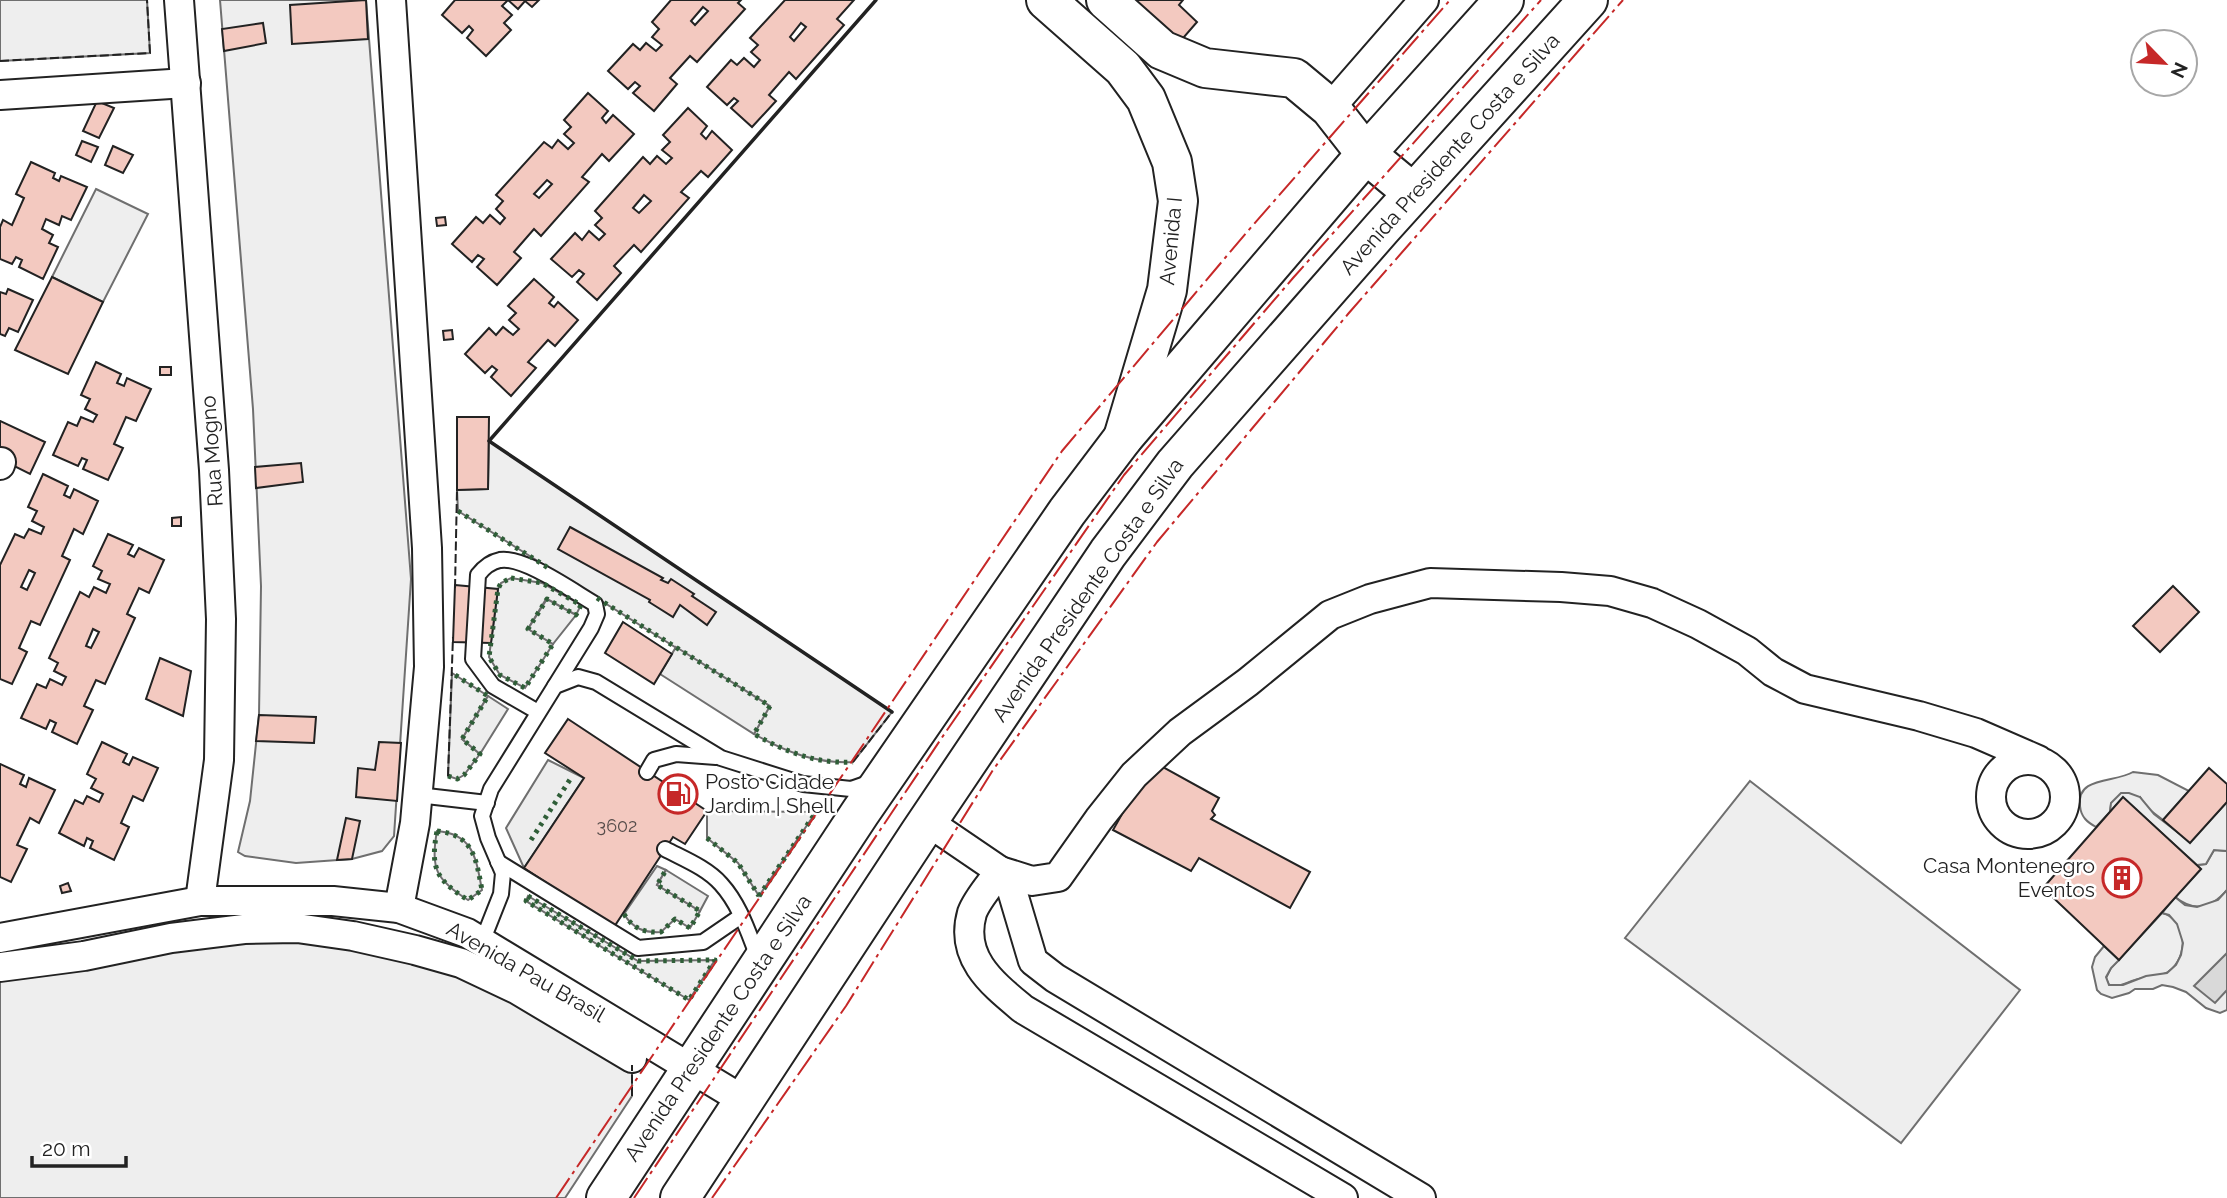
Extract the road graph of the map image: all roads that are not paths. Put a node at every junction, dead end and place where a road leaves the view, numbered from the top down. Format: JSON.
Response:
{"nodes":[{"id":1,"x":179,"y":0,"type":"edge"},
{"id":2,"x":391,"y":0,"type":"edge"},
{"id":3,"x":1046,"y":0,"type":"edge"},
{"id":4,"x":1106,"y":0,"type":"edge"},
{"id":5,"x":1424,"y":0,"type":"edge"},
{"id":6,"x":1504,"y":0,"type":"edge"},
{"id":7,"x":1588,"y":0,"type":"edge"},
{"id":8,"x":186,"y":83,"type":"junction"},
{"id":9,"x":0,"y":95,"type":"edge"},
{"id":10,"x":1330,"y":108,"type":"junction"},
{"id":11,"x":1366,"y":153,"type":"junction"},
{"id":12,"x":1413,"y":193,"type":"junction"},
{"id":13,"x":1123,"y":438,"type":"junction"},
{"id":14,"x":555,"y":686,"type":"junction"},
{"id":15,"x":538,"y":712,"type":"junction"},
{"id":16,"x":721,"y":758,"type":"junction"},
{"id":17,"x":2038,"y":760,"type":"dead end"},
{"id":18,"x":648,"y":772,"type":"dead end"},
{"id":19,"x":885,"y":776,"type":"junction"},
{"id":20,"x":418,"y":795,"type":"junction"},
{"id":21,"x":487,"y":803,"type":"junction"},
{"id":22,"x":928,"y":822,"type":"junction"},
{"id":23,"x":665,"y":849,"type":"dead end"},
{"id":24,"x":498,"y":862,"type":"junction"},
{"id":25,"x":1000,"y":871,"type":"junction"},
{"id":26,"x":200,"y":901,"type":"junction"},
{"id":27,"x":399,"y":908,"type":"junction"},
{"id":28,"x":741,"y":916,"type":"junction"},
{"id":29,"x":0,"y":938,"type":"edge"},
{"id":30,"x":482,"y":942,"type":"junction"},
{"id":31,"x":761,"y":964,"type":"junction"},
{"id":32,"x":0,"y":967,"type":"edge"},
{"id":33,"x":632,"y":1058,"type":"dead end"},
{"id":34,"x":691,"y":1069,"type":"junction"},
{"id":35,"x":743,"y":1100,"type":"junction"},
{"id":36,"x":606,"y":1198,"type":"edge"},
{"id":37,"x":680,"y":1198,"type":"edge"},
{"id":38,"x":1343,"y":1198,"type":"edge"},
{"id":39,"x":1421,"y":1198,"type":"edge"}],
"edges":[{"from":1,"to":8,"type":"street","name":"Rua Mogno"},
{"from":2,"to":20,"type":"street"},
{"from":3,"to":13,"type":"main road","name":"Avenida I"},
{"from":4,"to":10,"type":"main road"},
{"from":5,"to":10,"type":"street"},
{"from":6,"to":11,"type":"main road","name":"Avenida Presidente Costa e Silva"},
{"from":7,"to":12,"type":"main road","name":"Avenida Presidente Costa e Silva"},
{"from":8,"to":9,"type":"street"},
{"from":8,"to":26,"type":"street","name":"Rua Mogno"},
{"from":10,"to":11,"type":"main road"},
{"from":11,"to":12,"type":"main road"},
{"from":11,"to":13,"type":"main road","name":"Avenida Presidente Costa e Silva"},
{"from":12,"to":22,"type":"main road","name":"Avenida Presidente Costa e Silva"},
{"from":13,"to":19,"type":"main road","name":"Avenida Presidente Costa e Silva"},
{"from":14,"to":15,"type":"lane"},
{"from":14,"to":15,"type":"lane"},
{"from":14,"to":16,"type":"lane"},
{"from":15,"to":21,"type":"lane"},
{"from":16,"to":18,"type":"lane"},
{"from":16,"to":19,"type":"lane"},
{"from":17,"to":25,"type":"street"},
{"from":19,"to":31,"type":"main road","name":"Avenida Presidente Costa e Silva"},
{"from":20,"to":21,"type":"lane"},
{"from":20,"to":27,"type":"street"},
{"from":21,"to":24,"type":"lane"},
{"from":22,"to":25,"type":"street"},
{"from":22,"to":35,"type":"main road","name":"Avenida Presidente Costa e Silva"},
{"from":23,"to":28,"type":"lane"},
{"from":24,"to":28,"type":"lane"},
{"from":24,"to":30,"type":"lane"},
{"from":25,"to":38,"type":"street"},
{"from":25,"to":39,"type":"street"},
{"from":26,"to":27,"type":"street","name":"Avenida Pau Brasil"},
{"from":26,"to":29,"type":"street","name":"Avenida Pau Brasil"},
{"from":27,"to":30,"type":"street","name":"Avenida Pau Brasil"},
{"from":28,"to":31,"type":"lane"},
{"from":30,"to":34,"type":"street","name":"Avenida Pau Brasil"},
{"from":31,"to":34,"type":"main road","name":"Avenida Presidente Costa e Silva"},
{"from":32,"to":33,"type":"street"},
{"from":34,"to":35,"type":"street","name":"Avenida Pau Brasil"},
{"from":34,"to":36,"type":"main road","name":"Avenida Presidente Costa e Silva"},
{"from":35,"to":37,"type":"main road","name":"Avenida Presidente Costa e Silva"}]}
